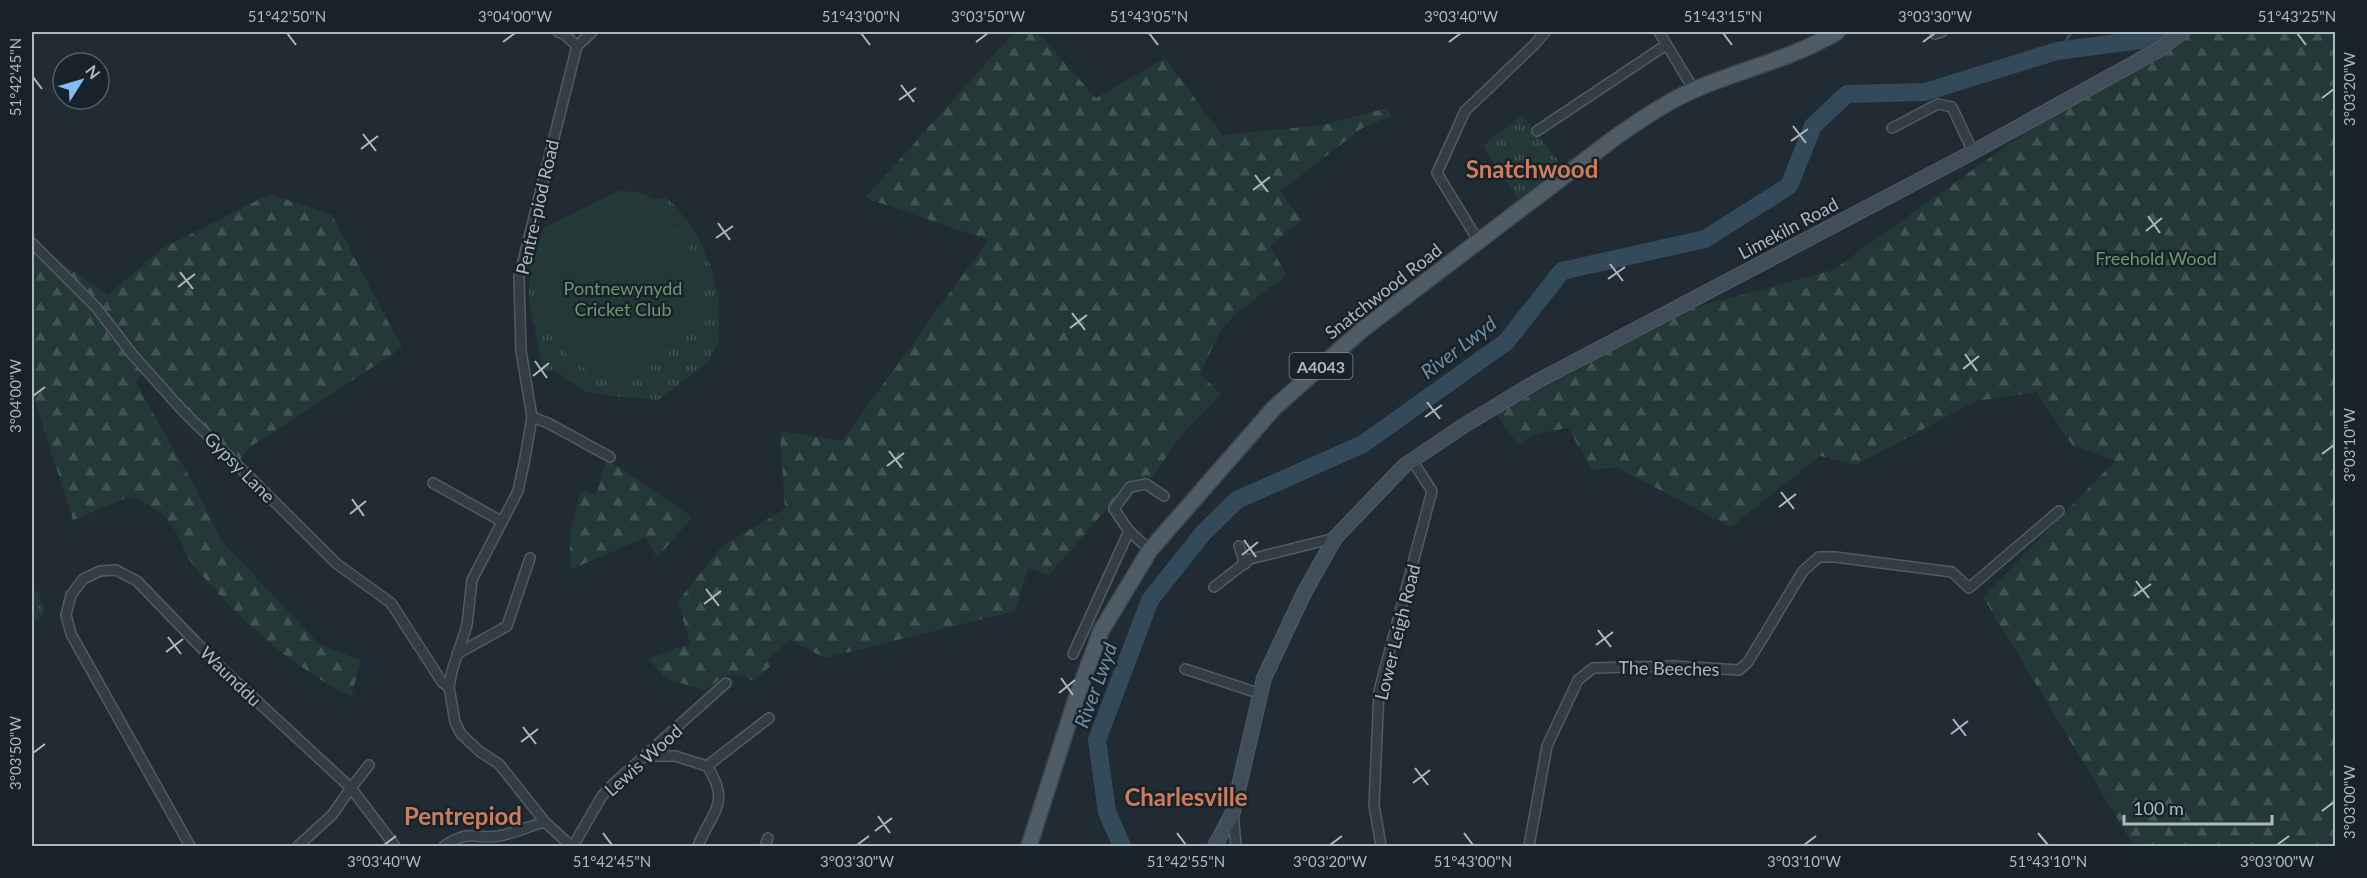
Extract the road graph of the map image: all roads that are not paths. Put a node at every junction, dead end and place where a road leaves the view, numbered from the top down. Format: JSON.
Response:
{"nodes":[{"id":1,"x":558,"y":32,"type":"edge"},
{"id":2,"x":592,"y":32,"type":"edge"},
{"id":3,"x":1545,"y":32,"type":"edge"},
{"id":4,"x":1659,"y":32,"type":"edge"},
{"id":5,"x":1837,"y":32,"type":"edge"},
{"id":6,"x":2182,"y":32,"type":"edge"},
{"id":7,"x":1666,"y":45,"type":"junction"},
{"id":8,"x":577,"y":46,"type":"junction"},
{"id":9,"x":1694,"y":90,"type":"junction"},
{"id":10,"x":1892,"y":128,"type":"dead end"},
{"id":11,"x":1537,"y":130,"type":"dead end"},
{"id":12,"x":1973,"y":152,"type":"junction"},
{"id":13,"x":1479,"y":242,"type":"junction"},
{"id":14,"x":32,"y":243,"type":"edge"},
{"id":15,"x":532,"y":417,"type":"junction"},
{"id":16,"x":610,"y":457,"type":"dead end"},
{"id":17,"x":1412,"y":460,"type":"junction"},
{"id":18,"x":433,"y":483,"type":"dead end"},
{"id":19,"x":1164,"y":496,"type":"dead end"},
{"id":20,"x":2059,"y":511,"type":"dead end"},
{"id":21,"x":501,"y":522,"type":"junction"},
{"id":22,"x":1129,"y":531,"type":"junction"},
{"id":23,"x":1335,"y":538,"type":"junction"},
{"id":24,"x":1239,"y":546,"type":"dead end"},
{"id":25,"x":1150,"y":550,"type":"junction"},
{"id":26,"x":530,"y":558,"type":"dead end"},
{"id":27,"x":1245,"y":564,"type":"junction"},
{"id":28,"x":1214,"y":587,"type":"dead end"},
{"id":29,"x":457,"y":654,"type":"junction"},
{"id":30,"x":1072,"y":654,"type":"dead end"},
{"id":31,"x":1185,"y":669,"type":"dead end"},
{"id":32,"x":726,"y":683,"type":"dead end"},
{"id":33,"x":450,"y":691,"type":"junction"},
{"id":34,"x":1261,"y":694,"type":"junction"},
{"id":35,"x":769,"y":718,"type":"dead end"},
{"id":36,"x":646,"y":756,"type":"junction"},
{"id":37,"x":369,"y":765,"type":"dead end"},
{"id":38,"x":707,"y":766,"type":"junction"},
{"id":39,"x":351,"y":788,"type":"junction"},
{"id":40,"x":1233,"y":812,"type":"junction"},
{"id":41,"x":545,"y":822,"type":"junction"},
{"id":42,"x":190,"y":846,"type":"edge"},
{"id":43,"x":298,"y":846,"type":"edge"},
{"id":44,"x":395,"y":846,"type":"edge"},
{"id":45,"x":444,"y":846,"type":"edge"},
{"id":46,"x":572,"y":846,"type":"edge"},
{"id":47,"x":698,"y":846,"type":"edge"},
{"id":48,"x":1029,"y":846,"type":"edge"},
{"id":49,"x":1215,"y":846,"type":"edge"},
{"id":50,"x":1236,"y":846,"type":"edge"},
{"id":51,"x":1381,"y":846,"type":"edge"},
{"id":52,"x":1529,"y":846,"type":"edge"}],
"edges":[{"from":1,"to":8,"type":"street"},
{"from":2,"to":8,"type":"street"},
{"from":3,"to":13,"type":"street"},
{"from":4,"to":7,"type":"street"},
{"from":5,"to":9,"type":"main road","name":"Snatchwood Road","number":"A4043"},
{"from":6,"to":12,"type":"main road","name":"Limekiln Road"},
{"from":7,"to":9,"type":"street"},
{"from":7,"to":11,"type":"street"},
{"from":8,"to":15,"type":"street","name":"Pentre-piod Road"},
{"from":9,"to":13,"type":"main road","name":"Snatchwood Road","number":"A4043"},
{"from":10,"to":12,"type":"street"},
{"from":12,"to":17,"type":"main road","name":"Limekiln Road"},
{"from":13,"to":25,"type":"main road","name":"Snatchwood Road","number":"A4043"},
{"from":14,"to":33,"type":"street","name":"Gypsy Lane"},
{"from":15,"to":16,"type":"street"},
{"from":15,"to":21,"type":"street","name":"Pentre-piod Road"},
{"from":17,"to":23,"type":"main road","name":"Limekiln Road"},
{"from":17,"to":51,"type":"street","name":"Lower Leigh Road"},
{"from":18,"to":21,"type":"street"},
{"from":19,"to":22,"type":"street"},
{"from":20,"to":52,"type":"street","name":"The Beeches"},
{"from":21,"to":29,"type":"street","name":"Pentre-piod Road"},
{"from":22,"to":25,"type":"street"},
{"from":22,"to":30,"type":"street"},
{"from":23,"to":27,"type":"street"},
{"from":23,"to":34,"type":"main road","name":"Limekiln Road"},
{"from":24,"to":27,"type":"street"},
{"from":25,"to":48,"type":"main road","name":"Snatchwood Road","number":"A4043"},
{"from":26,"to":29,"type":"street"},
{"from":27,"to":28,"type":"street"},
{"from":29,"to":33,"type":"street","name":"Pentre-piod Road"},
{"from":31,"to":34,"type":"street"},
{"from":32,"to":36,"type":"street","name":"Lewis Wood"},
{"from":33,"to":41,"type":"street","name":"Pentre-piod Road"},
{"from":34,"to":40,"type":"main road","name":"Limekiln Road"},
{"from":35,"to":38,"type":"street"},
{"from":36,"to":38,"type":"street"},
{"from":36,"to":46,"type":"street","name":"Lewis Wood"},
{"from":37,"to":39,"type":"street"},
{"from":38,"to":47,"type":"street"},
{"from":39,"to":42,"type":"street","name":"Waunddu"},
{"from":39,"to":43,"type":"street"},
{"from":39,"to":44,"type":"street","name":"Waunddu"},
{"from":40,"to":49,"type":"main road","name":"Limekiln Road"},
{"from":40,"to":50,"type":"street"},
{"from":41,"to":45,"type":"street"},
{"from":41,"to":46,"type":"street","name":"Pentre-piod Road"}]}
